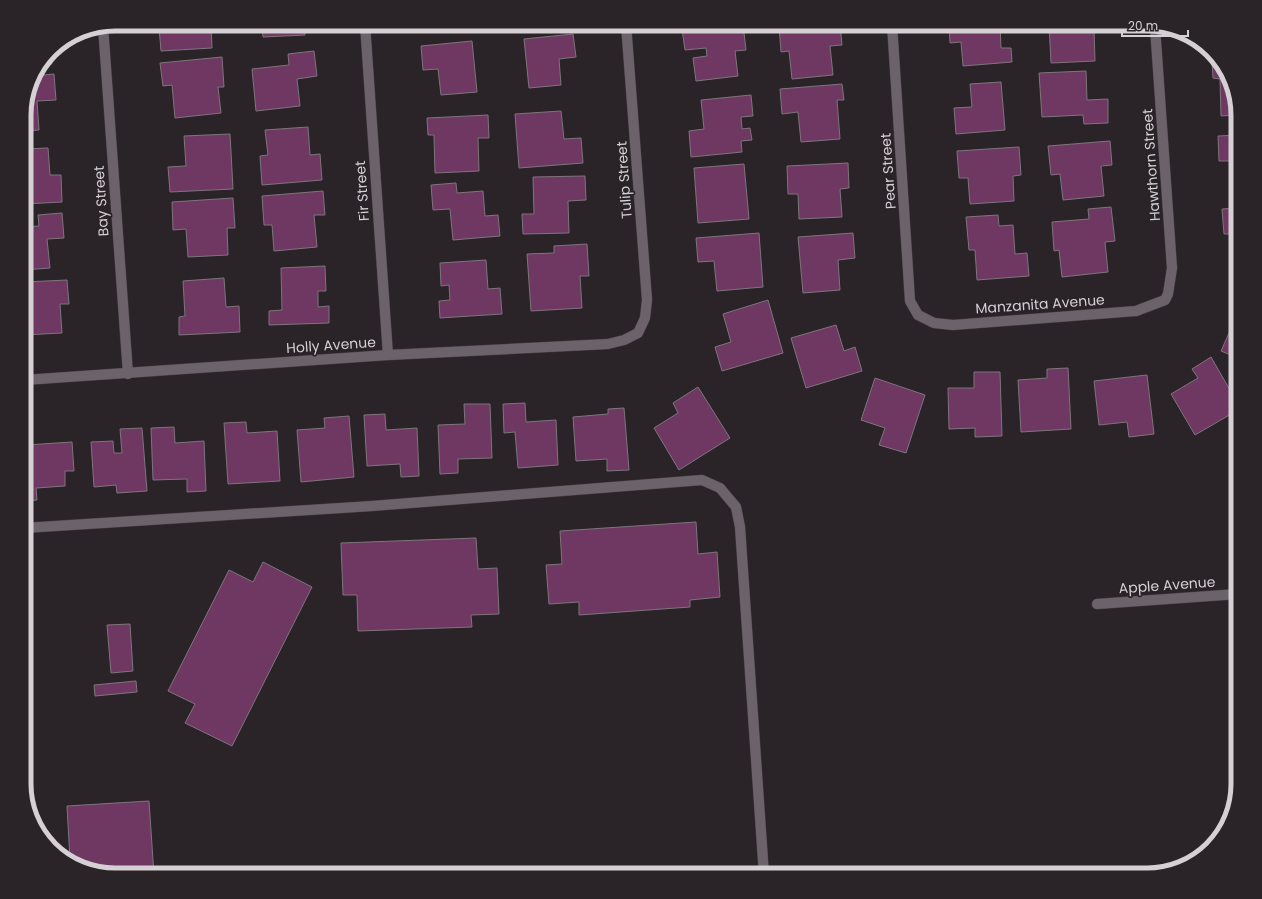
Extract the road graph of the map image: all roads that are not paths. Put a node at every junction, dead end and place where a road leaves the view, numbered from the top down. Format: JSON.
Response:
{"nodes":[{"id":1,"x":365,"y":31,"type":"edge"},
{"id":2,"x":627,"y":31,"type":"edge"},
{"id":3,"x":892,"y":31,"type":"edge"},
{"id":4,"x":103,"y":32,"type":"edge"},
{"id":5,"x":1155,"y":32,"type":"edge"},
{"id":6,"x":1165,"y":300,"type":"joint"},
{"id":7,"x":918,"y":315,"type":"joint"},
{"id":8,"x":638,"y":333,"type":"joint"},
{"id":9,"x":388,"y":355,"type":"junction"},
{"id":10,"x":128,"y":374,"type":"junction"},
{"id":11,"x":31,"y":380,"type":"edge"},
{"id":12,"x":31,"y":528,"type":"edge"},
{"id":13,"x":1231,"y":594,"type":"edge"},
{"id":14,"x":1097,"y":604,"type":"dead end"},
{"id":15,"x":764,"y":868,"type":"edge"}],
"edges":[{"from":1,"to":9,"type":"street","name":"Fir Street"},
{"from":2,"to":8,"type":"street","name":"Tulip Street"},
{"from":3,"to":7,"type":"street","name":"Pear Street"},
{"from":4,"to":10,"type":"street","name":"Bay Street"},
{"from":5,"to":6,"type":"street","name":"Hawthorn Street"},
{"from":6,"to":7,"type":"street","name":"Manzanita Avenue"},
{"from":8,"to":9,"type":"street","name":"Holly Avenue"},
{"from":9,"to":10,"type":"street","name":"Holly Avenue"},
{"from":10,"to":11,"type":"street","name":"Holly Avenue"},
{"from":12,"to":15,"type":"street"},
{"from":13,"to":14,"type":"street","name":"Apple Avenue"}]}
